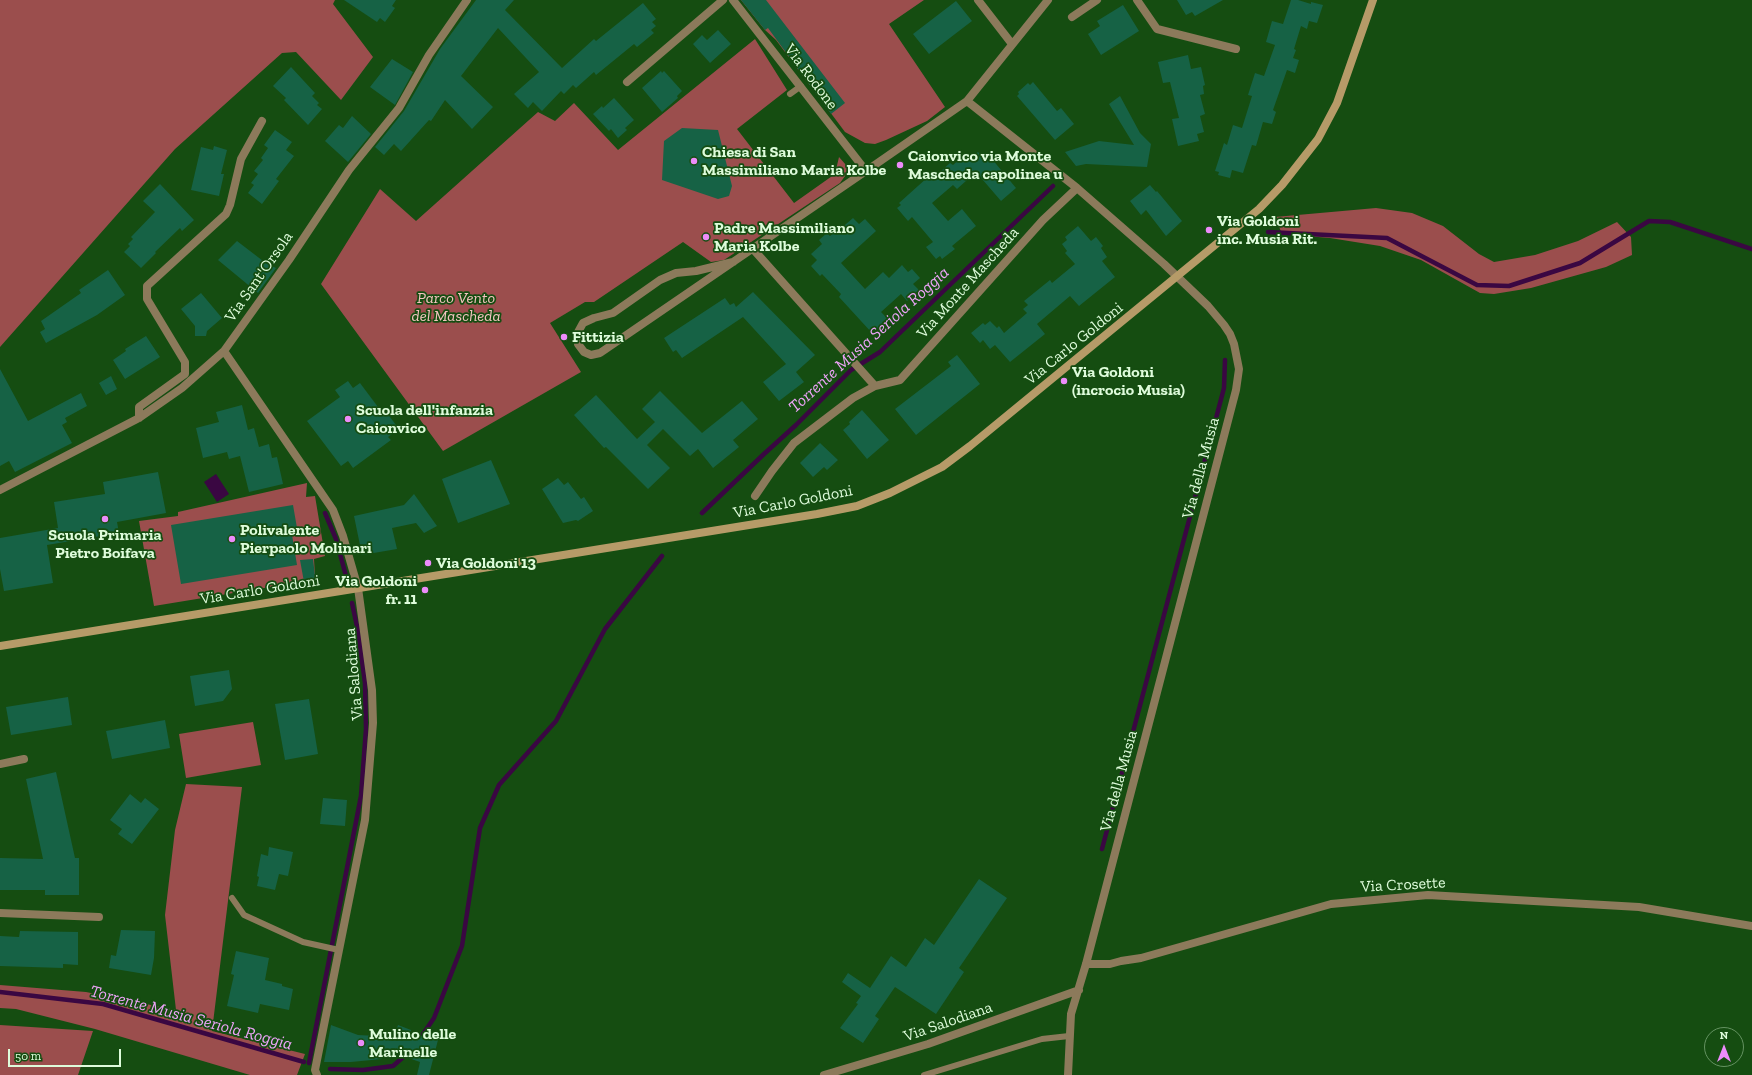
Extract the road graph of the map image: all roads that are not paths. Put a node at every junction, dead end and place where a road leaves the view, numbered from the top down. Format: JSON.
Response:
{"nodes":[{"id":1,"x":467,"y":0,"type":"edge"},
{"id":2,"x":723,"y":0,"type":"edge"},
{"id":3,"x":733,"y":0,"type":"edge"},
{"id":4,"x":978,"y":0,"type":"edge"},
{"id":5,"x":1048,"y":0,"type":"edge"},
{"id":6,"x":1097,"y":0,"type":"edge"},
{"id":7,"x":1136,"y":0,"type":"edge"},
{"id":8,"x":1373,"y":0,"type":"edge"},
{"id":9,"x":1072,"y":18,"type":"dead end"},
{"id":10,"x":1012,"y":44,"type":"junction"},
{"id":11,"x":1236,"y":49,"type":"dead end"},
{"id":12,"x":627,"y":82,"type":"dead end"},
{"id":13,"x":801,"y":86,"type":"junction"},
{"id":14,"x":790,"y":94,"type":"dead end"},
{"id":15,"x":967,"y":101,"type":"junction"},
{"id":16,"x":262,"y":121,"type":"dead end"},
{"id":17,"x":866,"y":171,"type":"junction"},
{"id":18,"x":1077,"y":188,"type":"junction"},
{"id":19,"x":753,"y":249,"type":"junction"},
{"id":20,"x":733,"y":262,"type":"junction"},
{"id":21,"x":1178,"y":277,"type":"junction"},
{"id":22,"x":224,"y":351,"type":"junction"},
{"id":23,"x":875,"y":386,"type":"junction"},
{"id":24,"x":139,"y":418,"type":"junction"},
{"id":25,"x":0,"y":490,"type":"edge"},
{"id":26,"x":755,"y":496,"type":"dead end"},
{"id":27,"x":358,"y":588,"type":"junction"},
{"id":28,"x":0,"y":646,"type":"edge"},
{"id":29,"x":24,"y":759,"type":"dead end"},
{"id":30,"x":0,"y":764,"type":"edge"},
{"id":31,"x":232,"y":898,"type":"dead end"},
{"id":32,"x":0,"y":913,"type":"edge"},
{"id":33,"x":99,"y":917,"type":"dead end"},
{"id":34,"x":1752,"y":926,"type":"edge"},
{"id":35,"x":339,"y":950,"type":"junction"},
{"id":36,"x":1086,"y":964,"type":"junction"},
{"id":37,"x":1079,"y":990,"type":"junction"},
{"id":38,"x":1069,"y":1036,"type":"junction"},
{"id":39,"x":317,"y":1075,"type":"edge"},
{"id":40,"x":824,"y":1075,"type":"edge"},
{"id":41,"x":924,"y":1075,"type":"edge"},
{"id":42,"x":1068,"y":1075,"type":"edge"}],
"edges":[{"from":1,"to":22,"type":"street","name":"Via Sant'Orsola"},
{"from":2,"to":12,"type":"street"},
{"from":3,"to":13,"type":"street","name":"Via Rodone"},
{"from":4,"to":10,"type":"street"},
{"from":5,"to":10,"type":"street"},
{"from":6,"to":9,"type":"street"},
{"from":7,"to":11,"type":"street"},
{"from":8,"to":21,"type":"street","name":"Via Carlo Goldoni"},
{"from":10,"to":15,"type":"street"},
{"from":13,"to":14,"type":"lane"},
{"from":13,"to":17,"type":"street","name":"Via Rodone"},
{"from":15,"to":17,"type":"street"},
{"from":15,"to":18,"type":"street","name":"Via della Musia"},
{"from":16,"to":24,"type":"street"},
{"from":17,"to":19,"type":"street"},
{"from":18,"to":21,"type":"street","name":"Via della Musia"},
{"from":18,"to":23,"type":"street","name":"Via Monte Mascheda"},
{"from":19,"to":20,"type":"street"},
{"from":19,"to":23,"type":"street"},
{"from":20,"to":20,"type":"street"},
{"from":21,"to":27,"type":"street","name":"Via Carlo Goldoni"},
{"from":21,"to":36,"type":"street","name":"Via della Musia"},
{"from":22,"to":24,"type":"street","name":"Via Sant'Orsola"},
{"from":22,"to":27,"type":"street","name":"Via Salodiana"},
{"from":23,"to":26,"type":"street","name":"Via Monte Mascheda"},
{"from":24,"to":25,"type":"street","name":"Via Sant'Orsola"},
{"from":27,"to":28,"type":"street","name":"Via Carlo Goldoni"},
{"from":27,"to":35,"type":"street","name":"Via Salodiana"},
{"from":29,"to":30,"type":"street"},
{"from":31,"to":35,"type":"lane"},
{"from":32,"to":33,"type":"street"},
{"from":34,"to":36,"type":"street","name":"Via Crosette"},
{"from":35,"to":39,"type":"street","name":"Via Salodiana"},
{"from":36,"to":37,"type":"street","name":"Via della Musia"},
{"from":37,"to":38,"type":"street","name":"Via della Musia"},
{"from":37,"to":40,"type":"street","name":"Via Salodiana"},
{"from":38,"to":41,"type":"lane"},
{"from":38,"to":42,"type":"street","name":"Via della Musia"}]}
